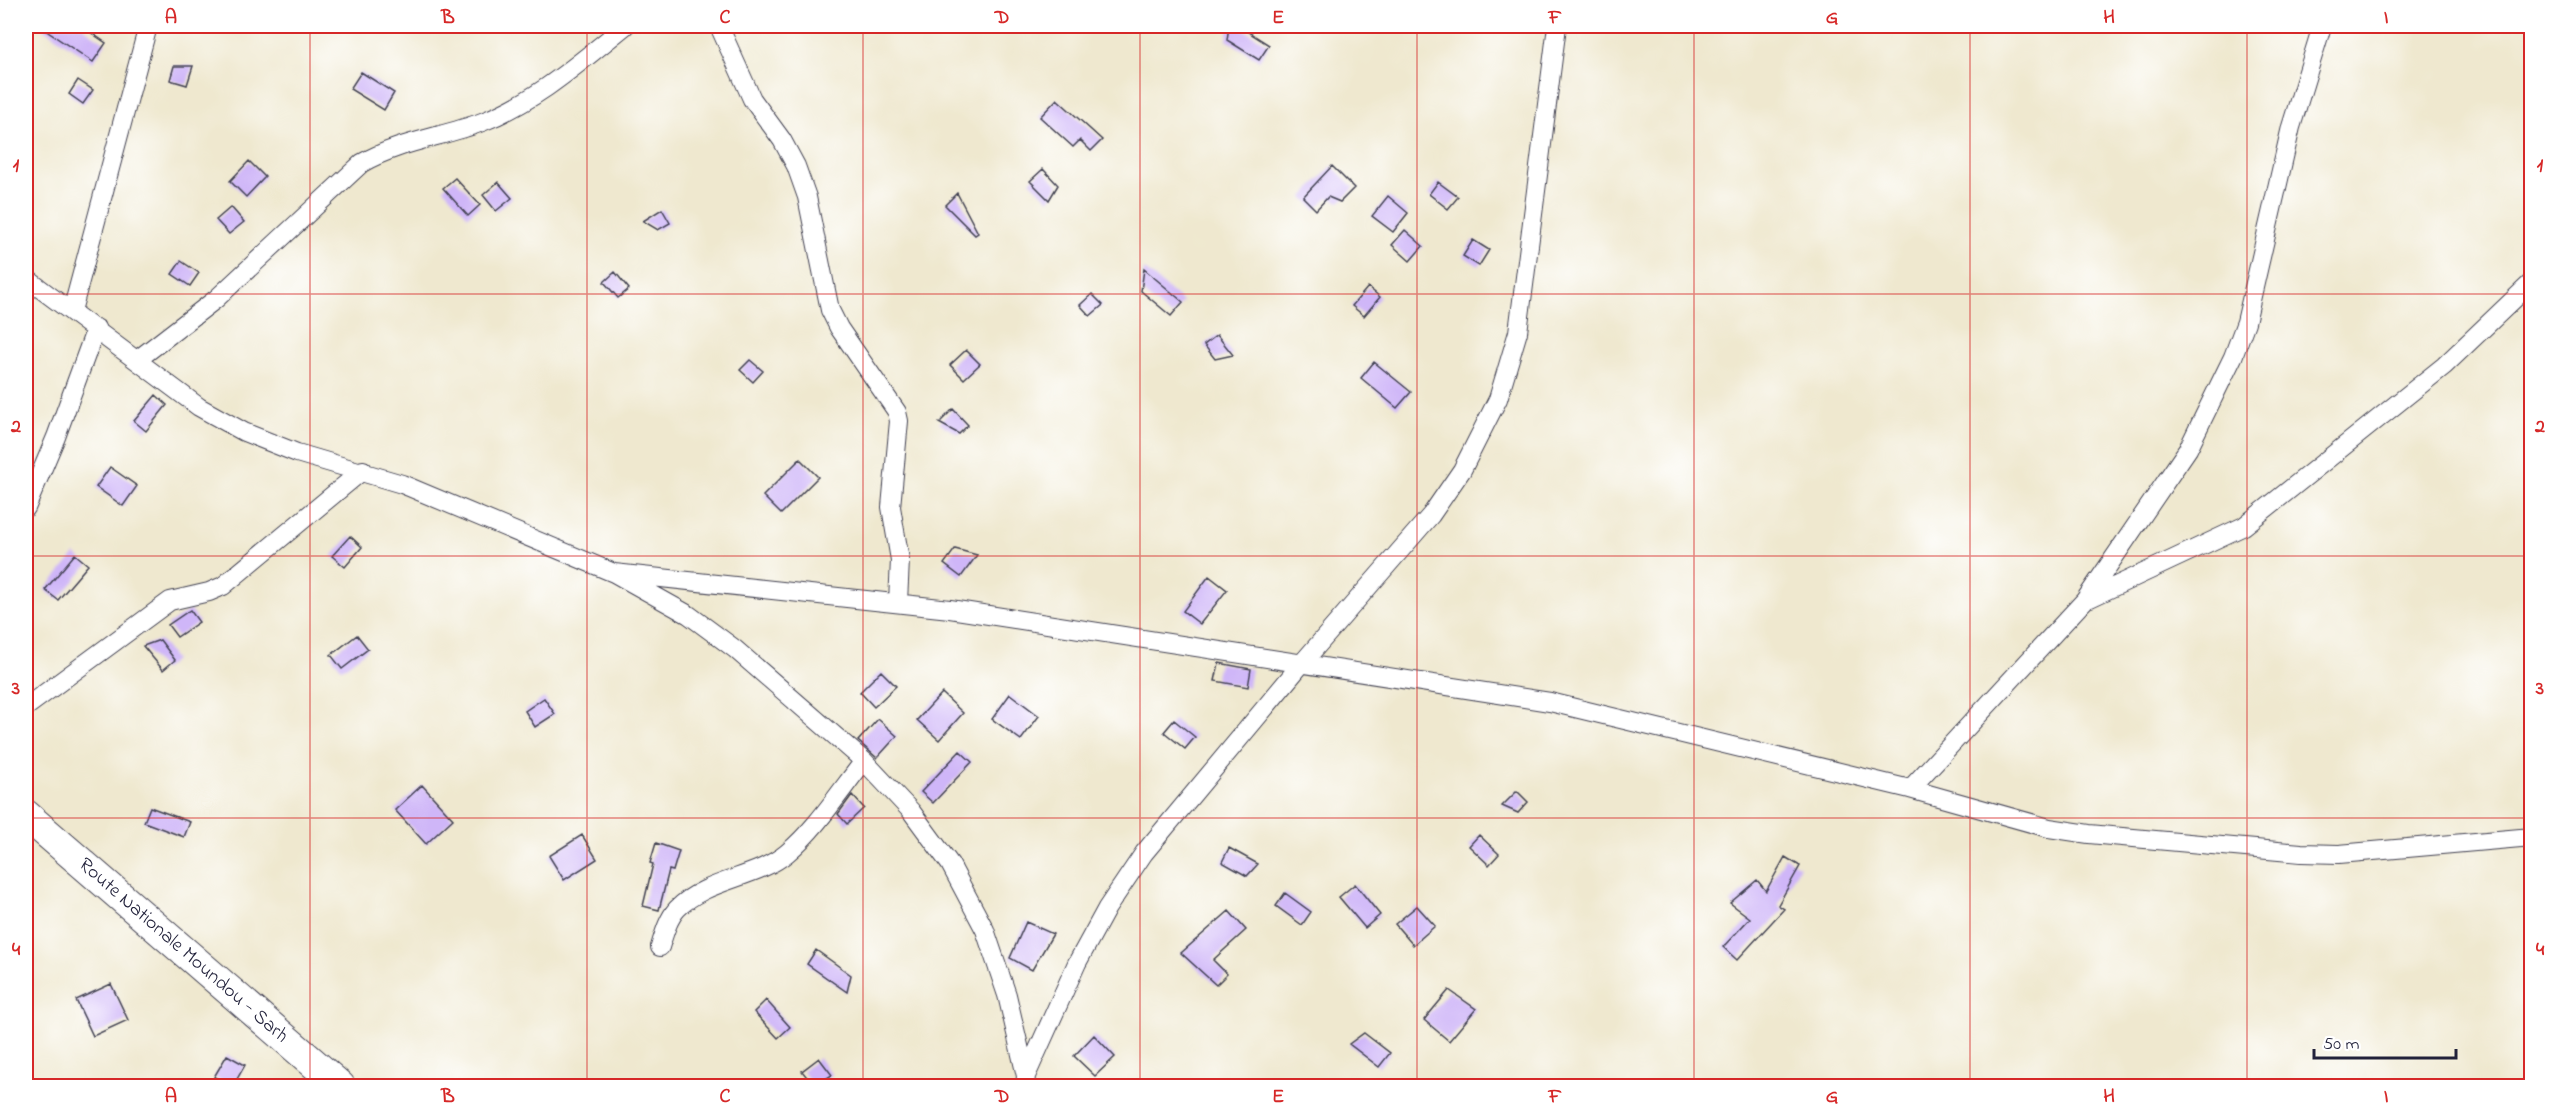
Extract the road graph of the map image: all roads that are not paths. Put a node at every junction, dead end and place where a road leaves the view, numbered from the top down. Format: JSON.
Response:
{"nodes":[{"id":1,"x":148,"y":26,"type":"edge"},
{"id":2,"x":625,"y":26,"type":"edge"},
{"id":3,"x":719,"y":26,"type":"edge"},
{"id":4,"x":1557,"y":26,"type":"edge"},
{"id":5,"x":2322,"y":26,"type":"edge"},
{"id":6,"x":26,"y":278,"type":"edge"},
{"id":7,"x":2532,"y":282,"type":"edge"},
{"id":8,"x":72,"y":310,"type":"junction"},
{"id":9,"x":96,"y":328,"type":"junction"},
{"id":10,"x":137,"y":360,"type":"junction"},
{"id":11,"x":363,"y":470,"type":"junction"},
{"id":12,"x":26,"y":508,"type":"edge"},
{"id":13,"x":614,"y":573,"type":"junction"},
{"id":14,"x":2085,"y":600,"type":"junction"},
{"id":15,"x":898,"y":602,"type":"junction"},
{"id":16,"x":1303,"y":662,"type":"junction"},
{"id":17,"x":26,"y":706,"type":"edge"},
{"id":18,"x":864,"y":761,"type":"junction"},
{"id":19,"x":1910,"y":789,"type":"junction"},
{"id":20,"x":26,"y":815,"type":"edge"},
{"id":21,"x":2532,"y":837,"type":"edge"},
{"id":22,"x":660,"y":946,"type":"dead end"},
{"id":23,"x":1028,"y":1083,"type":"edge"},
{"id":24,"x":340,"y":1086,"type":"edge"}],
"edges":[{"from":1,"to":8,"type":"street"},
{"from":2,"to":10,"type":"street"},
{"from":3,"to":15,"type":"street"},
{"from":4,"to":16,"type":"street"},
{"from":5,"to":14,"type":"street"},
{"from":6,"to":8,"type":"street"},
{"from":7,"to":14,"type":"street"},
{"from":8,"to":9,"type":"street"},
{"from":9,"to":10,"type":"street"},
{"from":9,"to":12,"type":"street"},
{"from":10,"to":11,"type":"street"},
{"from":11,"to":13,"type":"street"},
{"from":11,"to":17,"type":"street"},
{"from":13,"to":15,"type":"street"},
{"from":13,"to":18,"type":"street"},
{"from":14,"to":19,"type":"street"},
{"from":15,"to":16,"type":"street"},
{"from":16,"to":19,"type":"street"},
{"from":16,"to":23,"type":"street"},
{"from":18,"to":22,"type":"street"},
{"from":18,"to":23,"type":"street"},
{"from":19,"to":21,"type":"street"},
{"from":20,"to":24,"type":"highway","name":"Route Nationale Moundou - Sarh"}]}
